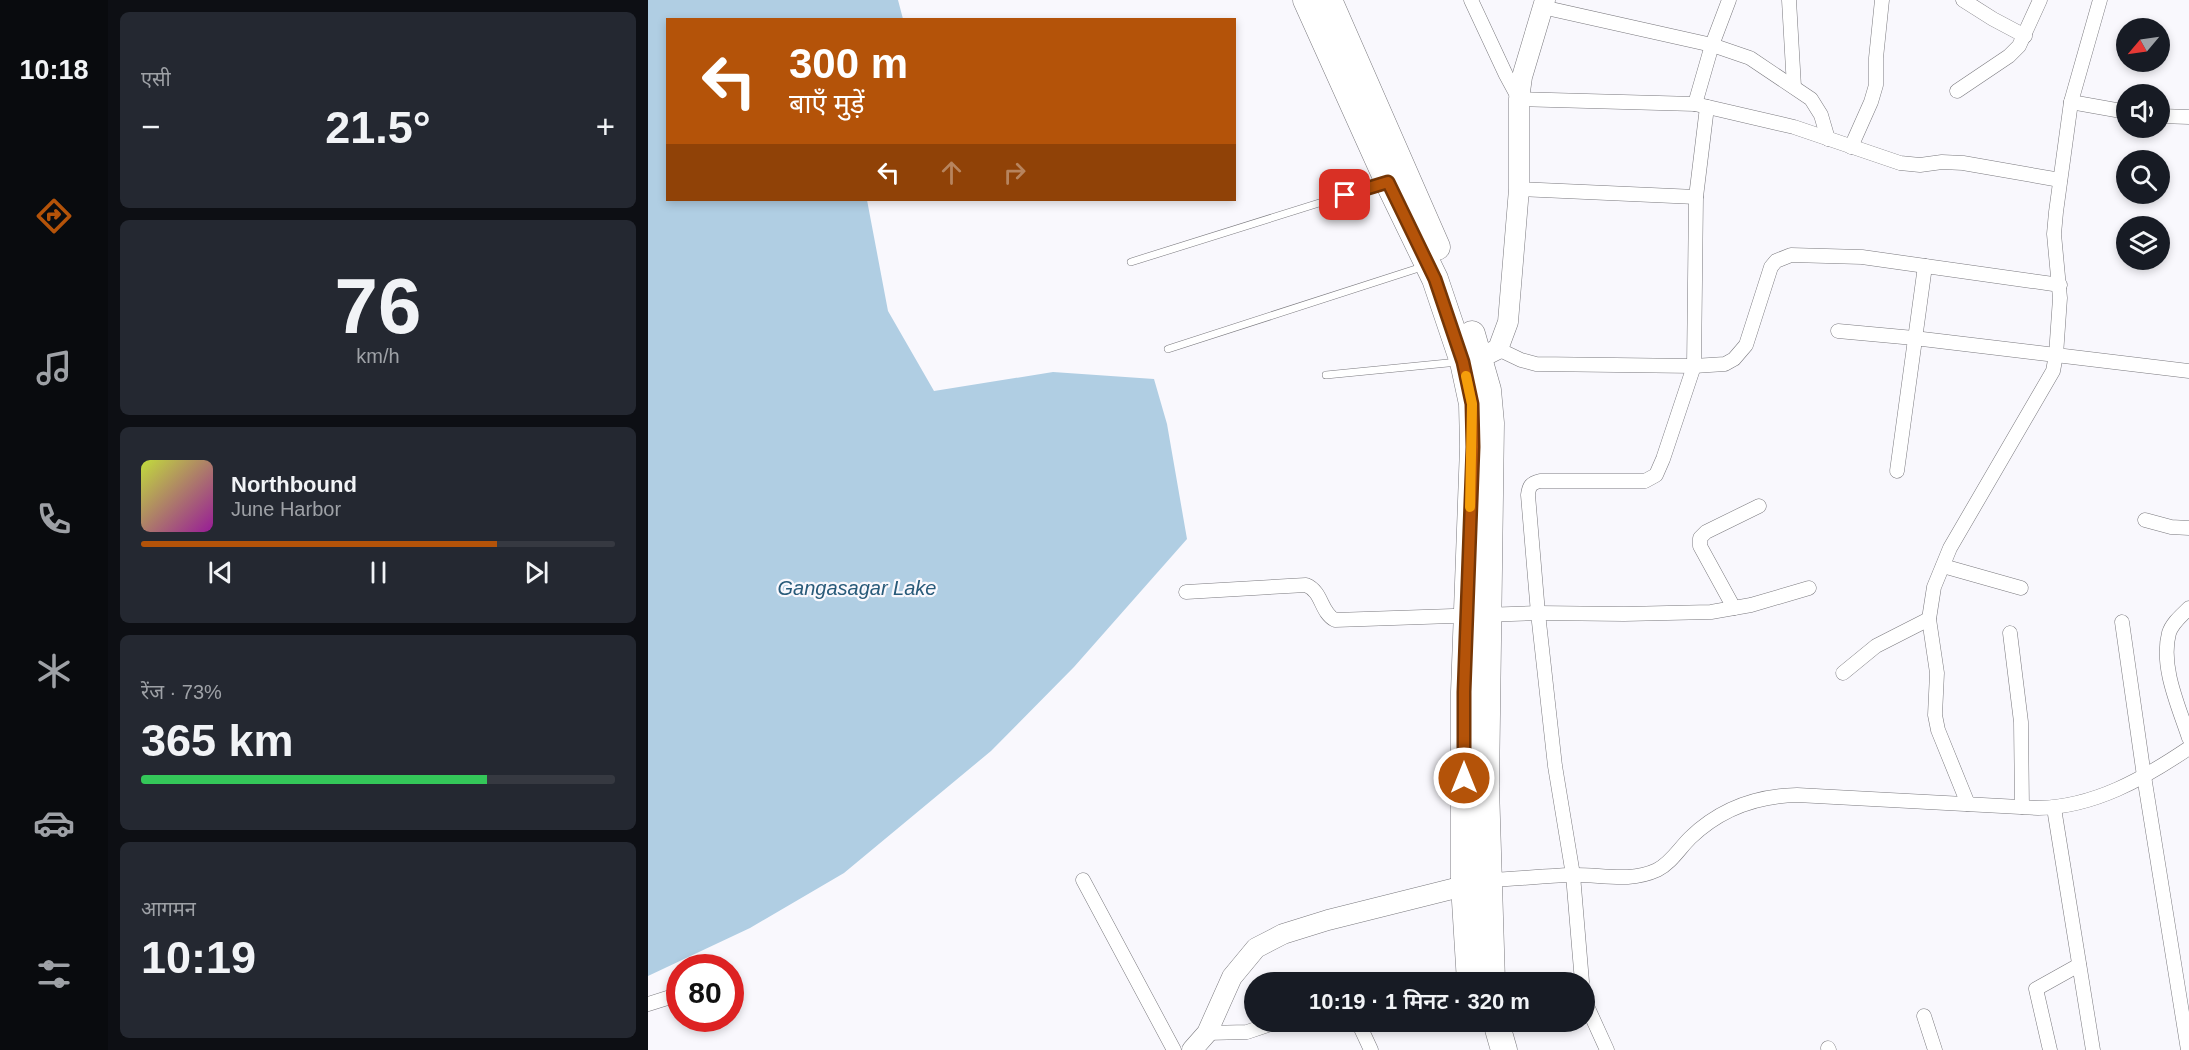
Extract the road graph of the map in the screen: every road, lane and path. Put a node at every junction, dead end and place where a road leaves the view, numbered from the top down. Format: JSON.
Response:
{"nodes":[{"id":1,"x":1306,"y":0,"type":"edge"},
{"id":2,"x":1329,"y":0,"type":"edge"},
{"id":3,"x":1471,"y":0,"type":"edge"},
{"id":4,"x":1729,"y":0,"type":"edge"},
{"id":5,"x":1789,"y":0,"type":"edge"},
{"id":6,"x":1882,"y":0,"type":"edge"},
{"id":7,"x":1963,"y":0,"type":"edge"},
{"id":8,"x":2040,"y":0,"type":"edge"},
{"id":9,"x":2100,"y":0,"type":"edge"},
{"id":10,"x":1544,"y":4,"type":"edge"},
{"id":11,"x":2025,"y":36,"type":"junction"},
{"id":12,"x":1712,"y":45,"type":"junction"},
{"id":13,"x":1794,"y":87,"type":"junction"},
{"id":14,"x":1957,"y":92,"type":"dead end"},
{"id":15,"x":1519,"y":99,"type":"junction"},
{"id":16,"x":2071,"y":102,"type":"junction"},
{"id":17,"x":1701,"y":105,"type":"junction"},
{"id":18,"x":2116,"y":110,"type":"edge"},
{"id":19,"x":2170,"y":116,"type":"edge"},
{"id":20,"x":2189,"y":117,"type":"edge"},
{"id":21,"x":1828,"y":139,"type":"junction"},
{"id":22,"x":1851,"y":147,"type":"junction"},
{"id":23,"x":2060,"y":180,"type":"junction"},
{"id":24,"x":1388,"y":182,"type":"junction"},
{"id":25,"x":1520,"y":189,"type":"junction"},
{"id":26,"x":1696,"y":197,"type":"junction"},
{"id":27,"x":1131,"y":262,"type":"dead end"},
{"id":28,"x":1428,"y":265,"type":"junction"},
{"id":29,"x":1925,"y":266,"type":"junction"},
{"id":30,"x":2060,"y":285,"type":"junction"},
{"id":31,"x":1838,"y":332,"type":"dead end"},
{"id":32,"x":1914,"y":338,"type":"junction"},
{"id":33,"x":1168,"y":349,"type":"dead end"},
{"id":34,"x":1480,"y":356,"type":"junction"},
{"id":35,"x":2056,"y":356,"type":"junction"},
{"id":36,"x":1694,"y":366,"type":"junction"},
{"id":37,"x":2189,"y":372,"type":"edge"},
{"id":38,"x":1326,"y":375,"type":"dead end"},
{"id":39,"x":1897,"y":471,"type":"dead end"},
{"id":40,"x":1759,"y":506,"type":"dead end"},
{"id":41,"x":2145,"y":520,"type":"dead end"},
{"id":42,"x":2189,"y":528,"type":"edge"},
{"id":43,"x":1943,"y":566,"type":"junction"},
{"id":44,"x":1809,"y":588,"type":"dead end"},
{"id":45,"x":2021,"y":588,"type":"dead end"},
{"id":46,"x":1186,"y":592,"type":"dead end"},
{"id":47,"x":1734,"y":608,"type":"junction"},
{"id":48,"x":2189,"y":608,"type":"edge"},
{"id":49,"x":1538,"y":613,"type":"junction"},
{"id":50,"x":1478,"y":615,"type":"junction"},
{"id":51,"x":1929,"y":619,"type":"junction"},
{"id":52,"x":2122,"y":622,"type":"dead end"},
{"id":53,"x":2010,"y":633,"type":"dead end"},
{"id":54,"x":1843,"y":674,"type":"dead end"},
{"id":55,"x":2189,"y":738,"type":"edge"},
{"id":56,"x":2189,"y":748,"type":"edge"},
{"id":57,"x":2144,"y":776,"type":"junction"},
{"id":58,"x":1968,"y":804,"type":"junction"},
{"id":59,"x":2022,"y":807,"type":"junction"},
{"id":60,"x":2054,"y":808,"type":"junction"},
{"id":61,"x":1573,"y":875,"type":"junction"},
{"id":62,"x":1083,"y":880,"type":"dead end"},
{"id":63,"x":1476,"y":883,"type":"junction"},
{"id":64,"x":2079,"y":965,"type":"junction"},
{"id":65,"x":1471,"y":972,"type":"edge"},
{"id":66,"x":1490,"y":972,"type":"edge"},
{"id":67,"x":1581,"y":972,"type":"edge"},
{"id":68,"x":666,"y":998,"type":"edge"},
{"id":69,"x":648,"y":1004,"type":"edge"},
{"id":70,"x":1924,"y":1016,"type":"dead end"},
{"id":71,"x":1595,"y":1024,"type":"edge"},
{"id":72,"x":1247,"y":1032,"type":"edge"},
{"id":73,"x":1363,"y":1032,"type":"edge"},
{"id":74,"x":1481,"y":1032,"type":"edge"},
{"id":75,"x":1499,"y":1032,"type":"edge"},
{"id":76,"x":1198,"y":1045,"type":"edge"},
{"id":77,"x":1174,"y":1050,"type":"edge"},
{"id":78,"x":1371,"y":1050,"type":"edge"},
{"id":79,"x":1486,"y":1050,"type":"edge"},
{"id":80,"x":1504,"y":1050,"type":"edge"},
{"id":81,"x":1607,"y":1050,"type":"edge"},
{"id":82,"x":1935,"y":1050,"type":"edge"},
{"id":83,"x":2050,"y":1050,"type":"edge"},
{"id":84,"x":2093,"y":1050,"type":"edge"},
{"id":85,"x":2188,"y":1050,"type":"edge"}],
"edges":[{"from":1,"to":24,"type":"highway"},
{"from":2,"to":34,"type":"highway"},
{"from":3,"to":15,"type":"street"},
{"from":4,"to":12,"type":"street"},
{"from":5,"to":13,"type":"street"},
{"from":6,"to":22,"type":"street"},
{"from":7,"to":11,"type":"street"},
{"from":8,"to":11,"type":"street"},
{"from":9,"to":16,"type":"street"},
{"from":10,"to":12,"type":"street"},
{"from":10,"to":15,"type":"street"},
{"from":11,"to":14,"type":"street"},
{"from":12,"to":13,"type":"street"},
{"from":12,"to":17,"type":"street"},
{"from":13,"to":21,"type":"street"},
{"from":15,"to":17,"type":"street"},
{"from":15,"to":25,"type":"street"},
{"from":16,"to":18,"type":"street"},
{"from":16,"to":23,"type":"street"},
{"from":17,"to":21,"type":"street"},
{"from":17,"to":26,"type":"street"},
{"from":19,"to":20,"type":"street"},
{"from":21,"to":22,"type":"street"},
{"from":22,"to":23,"type":"street"},
{"from":23,"to":30,"type":"street"},
{"from":24,"to":27,"type":"lane"},
{"from":24,"to":28,"type":"highway"},
{"from":25,"to":26,"type":"street"},
{"from":25,"to":34,"type":"street"},
{"from":26,"to":36,"type":"street"},
{"from":28,"to":33,"type":"lane"},
{"from":28,"to":34,"type":"highway"},
{"from":29,"to":30,"type":"street"},
{"from":29,"to":32,"type":"street"},
{"from":29,"to":36,"type":"street"},
{"from":30,"to":35,"type":"street"},
{"from":31,"to":32,"type":"street"},
{"from":32,"to":35,"type":"street"},
{"from":32,"to":39,"type":"street"},
{"from":34,"to":36,"type":"street"},
{"from":34,"to":38,"type":"lane"},
{"from":34,"to":50,"type":"highway"},
{"from":35,"to":37,"type":"street"},
{"from":35,"to":43,"type":"street"},
{"from":36,"to":49,"type":"street"},
{"from":40,"to":47,"type":"street"},
{"from":41,"to":42,"type":"street"},
{"from":43,"to":45,"type":"street"},
{"from":43,"to":51,"type":"street"},
{"from":44,"to":47,"type":"street"},
{"from":46,"to":50,"type":"street"},
{"from":47,"to":49,"type":"street"},
{"from":48,"to":55,"type":"street"},
{"from":49,"to":50,"type":"street"},
{"from":49,"to":61,"type":"street"},
{"from":50,"to":63,"type":"highway"},
{"from":51,"to":54,"type":"street"},
{"from":51,"to":58,"type":"street"},
{"from":52,"to":57,"type":"street"},
{"from":53,"to":59,"type":"street"},
{"from":56,"to":57,"type":"street"},
{"from":57,"to":60,"type":"street"},
{"from":57,"to":85,"type":"street"},
{"from":58,"to":59,"type":"street"},
{"from":58,"to":61,"type":"street"},
{"from":59,"to":60,"type":"street"},
{"from":60,"to":64,"type":"street"},
{"from":61,"to":63,"type":"street"},
{"from":61,"to":67,"type":"street"},
{"from":62,"to":77,"type":"street"},
{"from":63,"to":65,"type":"highway"},
{"from":63,"to":66,"type":"highway"},
{"from":63,"to":76,"type":"street"},
{"from":64,"to":83,"type":"street"},
{"from":64,"to":84,"type":"street"},
{"from":68,"to":69,"type":"street"},
{"from":70,"to":82,"type":"street"},
{"from":71,"to":81,"type":"street"},
{"from":72,"to":76,"type":"street"},
{"from":73,"to":78,"type":"street"},
{"from":74,"to":79,"type":"highway"},
{"from":75,"to":80,"type":"highway"}]}
